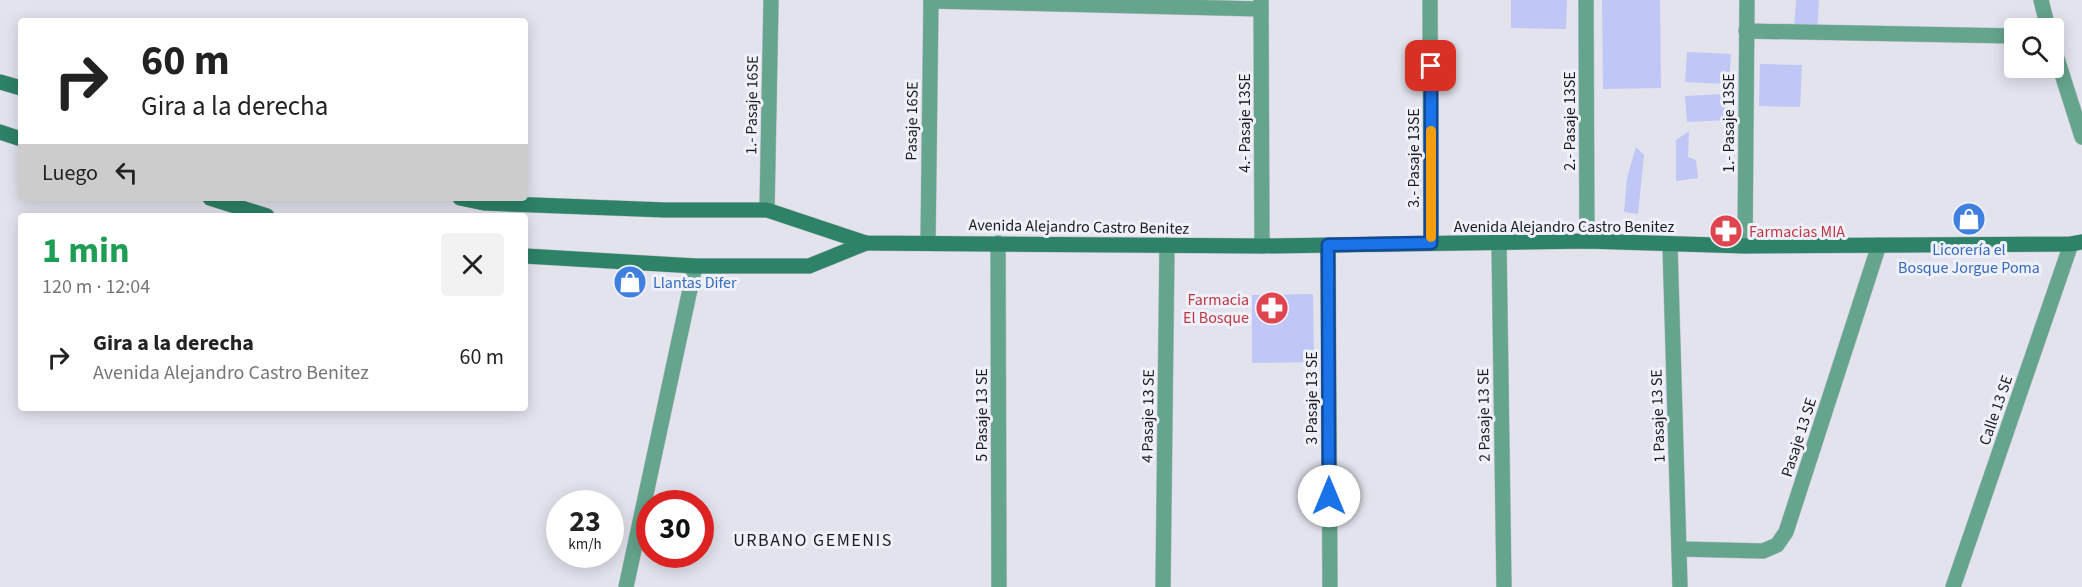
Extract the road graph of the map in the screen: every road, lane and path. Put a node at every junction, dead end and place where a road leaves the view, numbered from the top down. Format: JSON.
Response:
{"nodes":[{"id":1,"x":771,"y":0,"type":"edge"},
{"id":2,"x":931,"y":0,"type":"edge"},
{"id":3,"x":1430,"y":0,"type":"edge"},
{"id":4,"x":1586,"y":0,"type":"edge"},
{"id":5,"x":1747,"y":0,"type":"edge"},
{"id":6,"x":2041,"y":0,"type":"edge"},
{"id":7,"x":1087,"y":2,"type":"edge"},
{"id":8,"x":1261,"y":5,"type":"edge"},
{"id":9,"x":2046,"y":18,"type":"edge"},
{"id":10,"x":1746,"y":31,"type":"junction"},
{"id":11,"x":2004,"y":36,"type":"edge"},
{"id":12,"x":2063,"y":78,"type":"edge"},
{"id":13,"x":0,"y":82,"type":"edge"},
{"id":14,"x":18,"y":87,"type":"edge"},
{"id":15,"x":0,"y":132,"type":"edge"},
{"id":16,"x":2082,"y":137,"type":"edge"},
{"id":17,"x":18,"y":138,"type":"edge"},
{"id":18,"x":220,"y":201,"type":"edge"},
{"id":19,"x":474,"y":201,"type":"edge"},
{"id":20,"x":767,"y":210,"type":"junction"},
{"id":21,"x":258,"y":213,"type":"edge"},
{"id":22,"x":1587,"y":241,"type":"junction"},
{"id":23,"x":866,"y":243,"type":"junction"},
{"id":24,"x":928,"y":243,"type":"junction"},
{"id":25,"x":998,"y":243,"type":"junction"},
{"id":26,"x":1431,"y":243,"type":"junction"},
{"id":27,"x":1499,"y":243,"type":"junction"},
{"id":28,"x":2076,"y":243,"type":"edge"},
{"id":29,"x":1167,"y":245,"type":"junction"},
{"id":30,"x":1328,"y":245,"type":"junction"},
{"id":31,"x":1670,"y":245,"type":"junction"},
{"id":32,"x":1879,"y":245,"type":"junction"},
{"id":33,"x":1262,"y":246,"type":"junction"},
{"id":34,"x":1745,"y":246,"type":"junction"},
{"id":35,"x":528,"y":256,"type":"edge"},
{"id":36,"x":695,"y":266,"type":"junction"},
{"id":37,"x":1679,"y":549,"type":"junction"},
{"id":38,"x":626,"y":587,"type":"edge"},
{"id":39,"x":999,"y":587,"type":"edge"},
{"id":40,"x":1162,"y":587,"type":"edge"},
{"id":41,"x":1330,"y":587,"type":"edge"},
{"id":42,"x":1504,"y":587,"type":"edge"},
{"id":43,"x":1680,"y":587,"type":"edge"},
{"id":44,"x":1953,"y":587,"type":"edge"}],
"edges":[{"from":1,"to":20,"type":"street","name":"1.- Pasaje 16SE"},
{"from":2,"to":7,"type":"street"},
{"from":2,"to":24,"type":"street","name":"Pasaje 16SE"},
{"from":3,"to":26,"type":"street","name":"3.- Pasaje 13SE"},
{"from":4,"to":22,"type":"street","name":"2.- Pasaje 13SE"},
{"from":5,"to":10,"type":"street","name":"1.- Pasaje 13SE"},
{"from":6,"to":9,"type":"street"},
{"from":7,"to":8,"type":"street"},
{"from":8,"to":33,"type":"street","name":"4.- Pasaje 13SE"},
{"from":10,"to":11,"type":"street"},
{"from":10,"to":34,"type":"street","name":"1.- Pasaje 13SE"},
{"from":12,"to":16,"type":"street"},
{"from":13,"to":14,"type":"main road"},
{"from":15,"to":17,"type":"main road"},
{"from":18,"to":21,"type":"main road"},
{"from":19,"to":20,"type":"main road","name":"Avenida Alejandro Castro Benitez"},
{"from":20,"to":23,"type":"main road","name":"Avenida Alejandro Castro Benitez"},
{"from":22,"to":27,"type":"main road","name":"Avenida Alejandro Castro Benitez"},
{"from":22,"to":31,"type":"main road","name":"Avenida Alejandro Castro Benitez"},
{"from":23,"to":24,"type":"main road","name":"Avenida Alejandro Castro Benitez"},
{"from":23,"to":36,"type":"main road","name":"Avenida Alejandro Castro Benitez"},
{"from":24,"to":25,"type":"main road","name":"Avenida Alejandro Castro Benitez"},
{"from":25,"to":29,"type":"main road","name":"Avenida Alejandro Castro Benitez"},
{"from":25,"to":39,"type":"street","name":"5 Pasaje 13 SE"},
{"from":26,"to":27,"type":"main road","name":"Avenida Alejandro Castro Benitez"},
{"from":26,"to":30,"type":"main road","name":"Avenida Alejandro Castro Benitez"},
{"from":27,"to":42,"type":"street","name":"2 Pasaje 13 SE"},
{"from":28,"to":32,"type":"main road","name":"Avenida Alejandro Castro Benitez"},
{"from":28,"to":44,"type":"street","name":"Calle 13 SE"},
{"from":29,"to":33,"type":"main road","name":"Avenida Alejandro Castro Benitez"},
{"from":29,"to":40,"type":"street","name":"4 Pasaje 13 SE"},
{"from":30,"to":33,"type":"main road","name":"Avenida Alejandro Castro Benitez"},
{"from":30,"to":41,"type":"street","name":"3 Pasaje 13 SE"},
{"from":31,"to":34,"type":"main road","name":"Avenida Alejandro Castro Benitez"},
{"from":31,"to":37,"type":"street","name":"1 Pasaje 13 SE"},
{"from":32,"to":34,"type":"main road","name":"Avenida Alejandro Castro Benitez"},
{"from":32,"to":37,"type":"street","name":"Pasaje 13 SE"},
{"from":35,"to":36,"type":"main road","name":"Avenida Alejandro Castro Benitez"},
{"from":36,"to":38,"type":"street"},
{"from":37,"to":43,"type":"street","name":"1 Pasaje 13 SE"}]}
